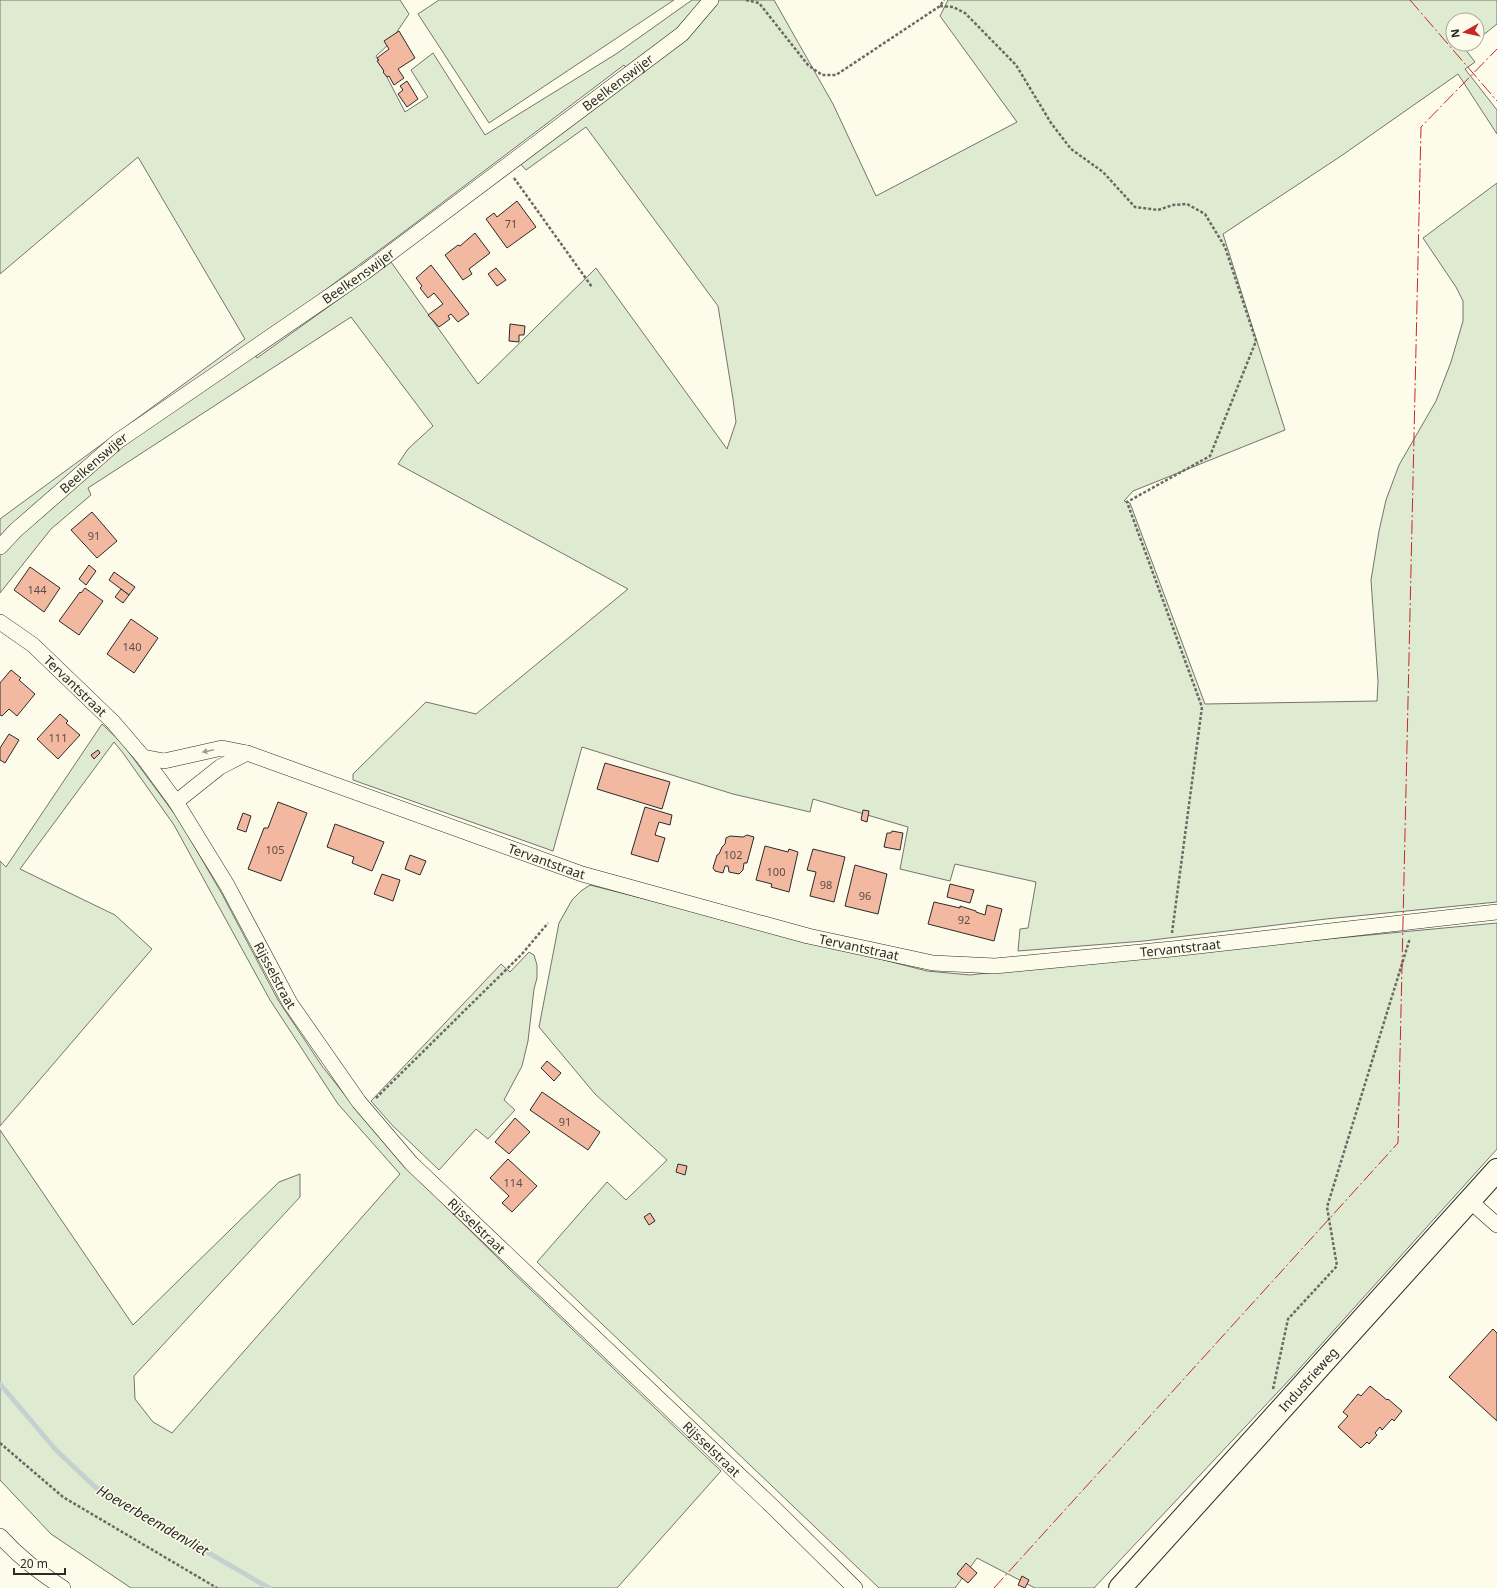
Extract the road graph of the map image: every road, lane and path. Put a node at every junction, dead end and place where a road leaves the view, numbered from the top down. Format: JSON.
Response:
{"nodes":[{"id":1,"x":711,"y":0,"type":"edge"},
{"id":2,"x":746,"y":0,"type":"edge"},
{"id":3,"x":944,"y":0,"type":"edge"},
{"id":4,"x":940,"y":6,"type":"junction"},
{"id":5,"x":506,"y":166,"type":"junction"},
{"id":6,"x":592,"y":286,"type":"dead end"},
{"id":7,"x":0,"y":547,"type":"edge"},
{"id":8,"x":0,"y":622,"type":"edge"},
{"id":9,"x":247,"y":753,"type":"junction"},
{"id":10,"x":143,"y":758,"type":"junction"},
{"id":11,"x":176,"y":802,"type":"junction"},
{"id":12,"x":1497,"y":912,"type":"edge"},
{"id":13,"x":1416,"y":920,"type":"junction"},
{"id":14,"x":548,"y":923,"type":"dead end"},
{"id":15,"x":1172,"y":949,"type":"junction"},
{"id":16,"x":364,"y":1109,"type":"junction"},
{"id":17,"x":1497,"y":1170,"type":"edge"},
{"id":18,"x":1470,"y":1200,"type":"junction"},
{"id":19,"x":1497,"y":1225,"type":"edge"},
{"id":20,"x":1271,"y":1397,"type":"dead end"},
{"id":21,"x":0,"y":1443,"type":"edge"},
{"id":22,"x":0,"y":1536,"type":"edge"},
{"id":23,"x":63,"y":1588,"type":"edge"},
{"id":24,"x":217,"y":1588,"type":"edge"},
{"id":25,"x":855,"y":1588,"type":"edge"},
{"id":26,"x":1120,"y":1588,"type":"edge"}],
"edges":[{"from":1,"to":5,"type":"street","name":"Beelkenswijer"},
{"from":2,"to":4,"type":"path"},
{"from":3,"to":4,"type":"path"},
{"from":4,"to":15,"type":"path"},
{"from":5,"to":6,"type":"path"},
{"from":5,"to":7,"type":"street","name":"Beelkenswijer"},
{"from":8,"to":10,"type":"street","name":"Tervantstraat"},
{"from":9,"to":10,"type":"street","name":"Tervantstraat","one_way":true},
{"from":9,"to":11,"type":"street"},
{"from":9,"to":15,"type":"street","name":"Tervantstraat"},
{"from":10,"to":11,"type":"street","name":"Tervantstraat"},
{"from":11,"to":16,"type":"street","name":"Rijsselstraat"},
{"from":12,"to":13,"type":"street","name":"Tervantstraat"},
{"from":13,"to":15,"type":"street","name":"Tervantstraat"},
{"from":13,"to":20,"type":"path"},
{"from":14,"to":16,"type":"path"},
{"from":16,"to":25,"type":"street","name":"Rijsselstraat"},
{"from":17,"to":18,"type":"main road","name":"Industrieweg"},
{"from":18,"to":19,"type":"street"},
{"from":18,"to":26,"type":"main road","name":"Industrieweg"},
{"from":21,"to":24,"type":"path"},
{"from":22,"to":23,"type":"street"}]}
